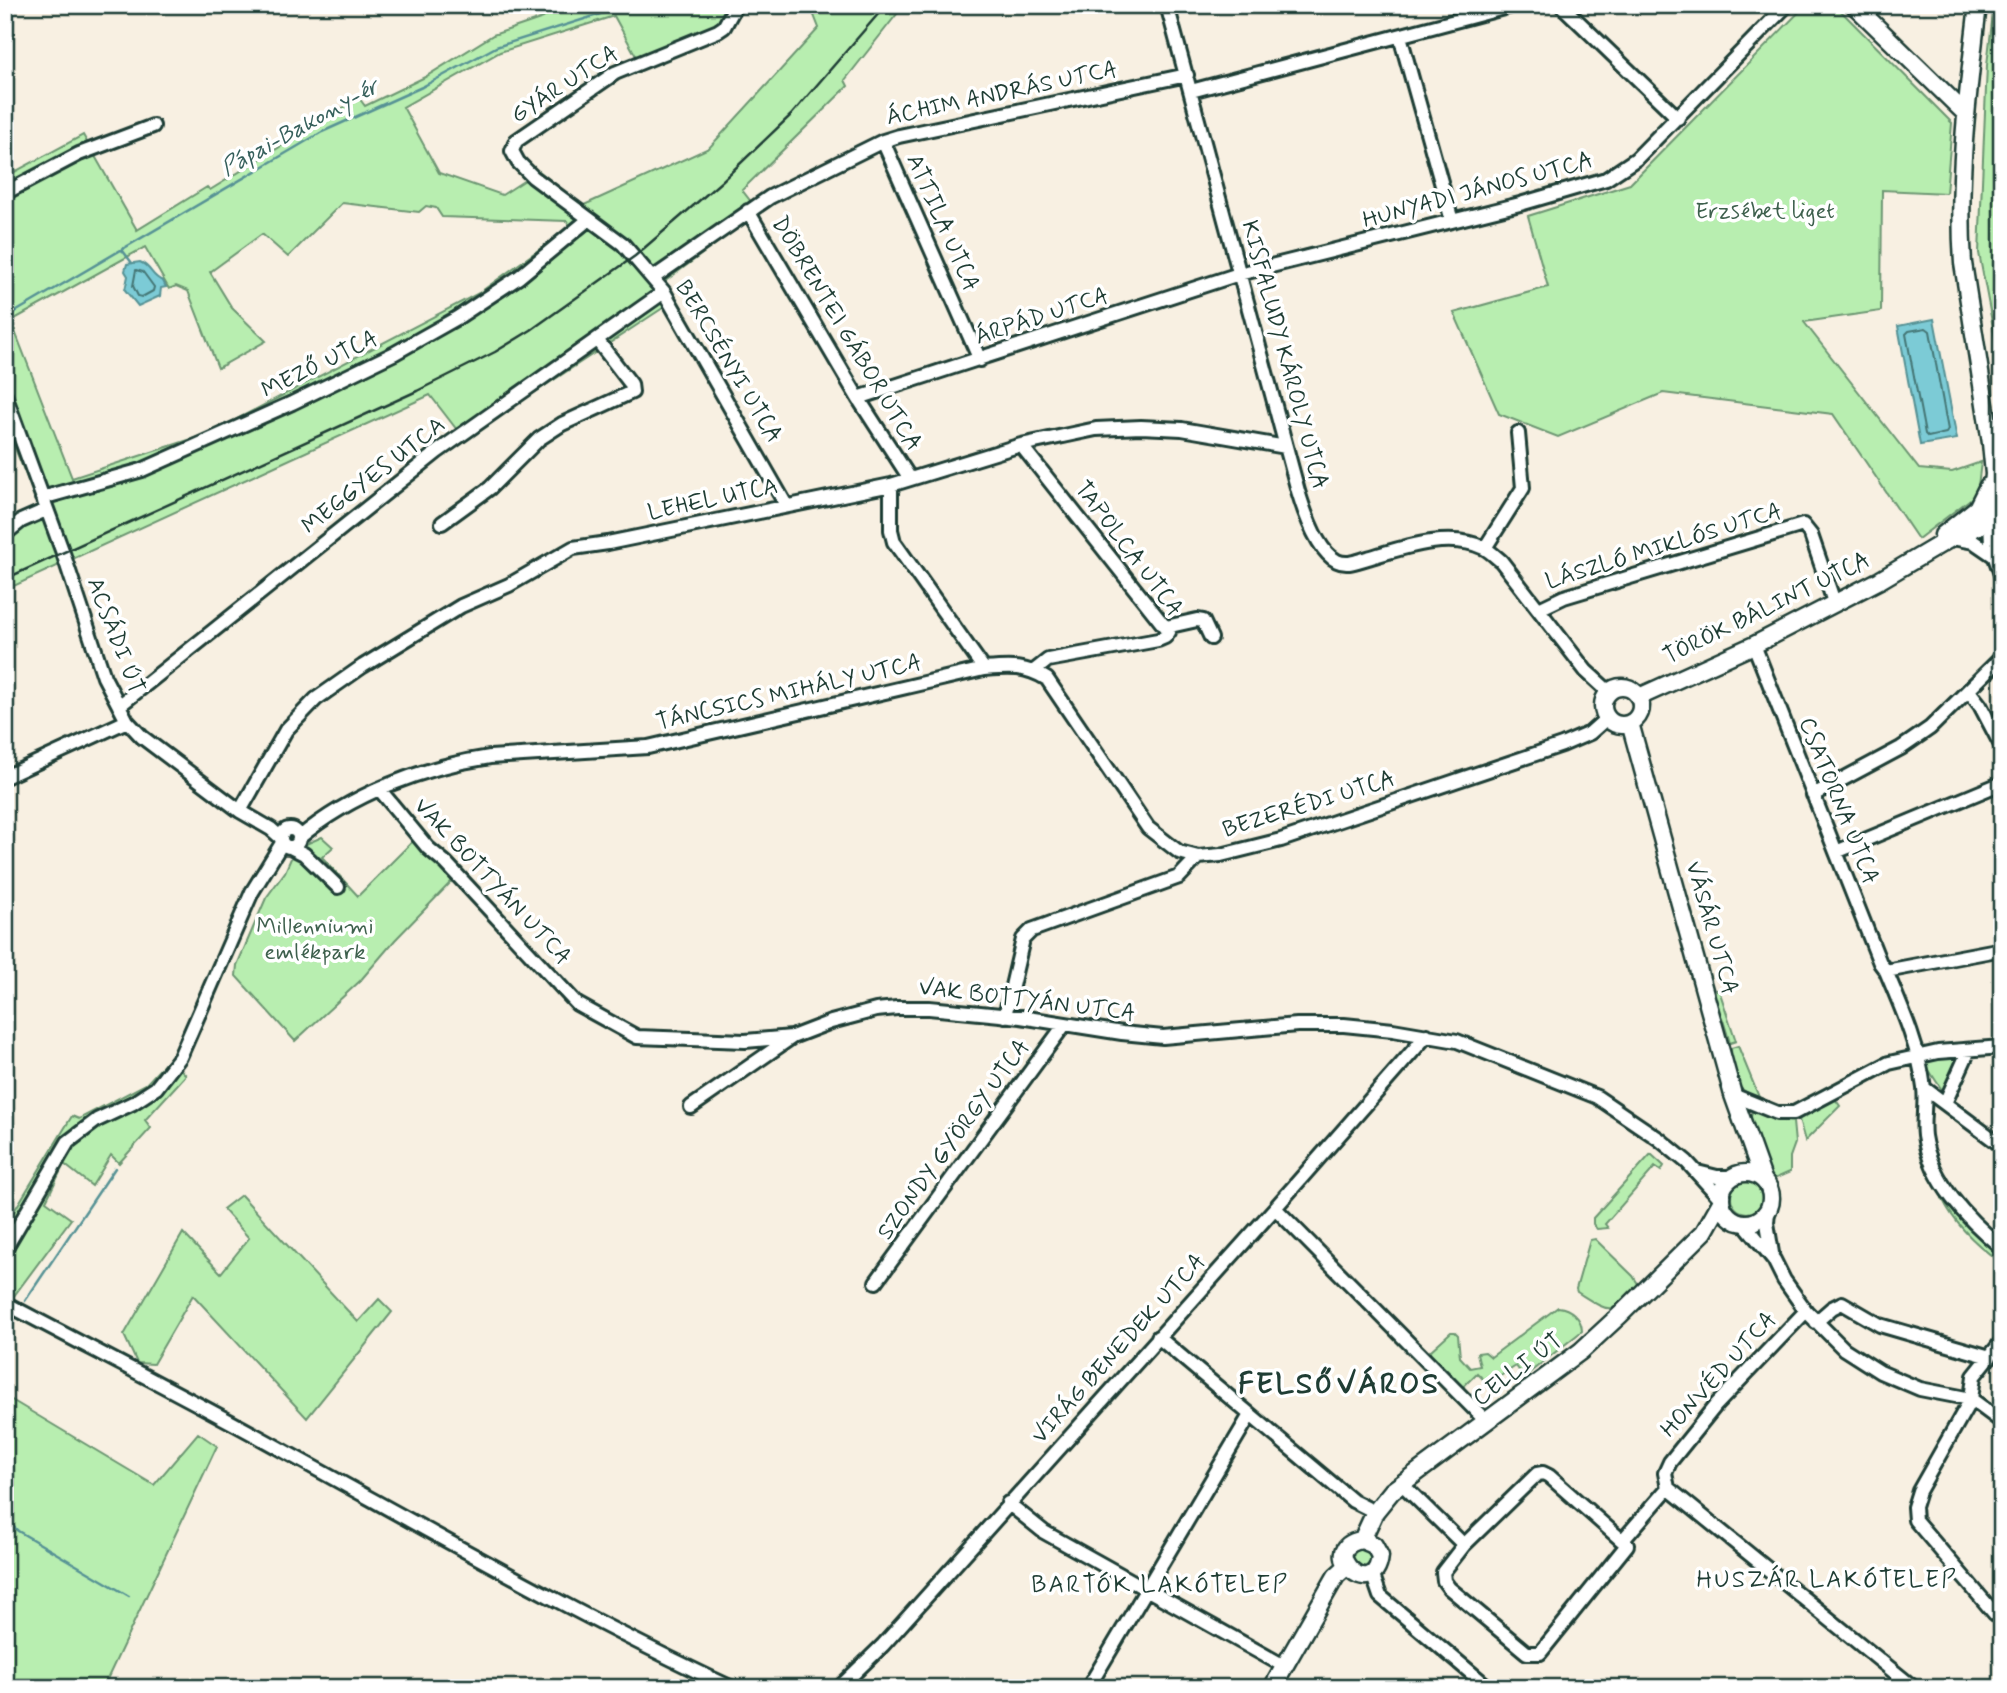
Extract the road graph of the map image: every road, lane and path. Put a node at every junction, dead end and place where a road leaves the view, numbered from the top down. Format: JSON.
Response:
{"nodes":[{"id":1,"x":736,"y":5,"type":"edge"},
{"id":2,"x":1167,"y":5,"type":"edge"},
{"id":3,"x":1515,"y":5,"type":"edge"},
{"id":4,"x":1561,"y":5,"type":"edge"},
{"id":5,"x":1787,"y":5,"type":"edge"},
{"id":6,"x":1854,"y":5,"type":"edge"},
{"id":7,"x":1978,"y":5,"type":"edge"},
{"id":8,"x":1400,"y":36,"type":"junction"},
{"id":9,"x":1187,"y":75,"type":"junction"},
{"id":10,"x":1191,"y":91,"type":"junction"},
{"id":11,"x":1966,"y":114,"type":"junction"},
{"id":12,"x":1678,"y":118,"type":"junction"},
{"id":13,"x":153,"y":126,"type":"dead end"},
{"id":14,"x":883,"y":141,"type":"junction"},
{"id":15,"x":5,"y":192,"type":"edge"},
{"id":16,"x":748,"y":211,"type":"junction"},
{"id":17,"x":589,"y":219,"type":"junction"},
{"id":18,"x":1452,"y":221,"type":"junction"},
{"id":19,"x":1240,"y":274,"type":"junction"},
{"id":20,"x":653,"y":278,"type":"junction"},
{"id":21,"x":664,"y":292,"type":"junction"},
{"id":22,"x":597,"y":340,"type":"junction"},
{"id":23,"x":980,"y":360,"type":"junction"},
{"id":24,"x":5,"y":395,"type":"edge"},
{"id":25,"x":858,"y":398,"type":"junction"},
{"id":26,"x":1518,"y":433,"type":"dead end"},
{"id":27,"x":1021,"y":445,"type":"junction"},
{"id":28,"x":1286,"y":447,"type":"junction"},
{"id":29,"x":1994,"y":474,"type":"junction"},
{"id":30,"x":909,"y":477,"type":"junction"},
{"id":31,"x":891,"y":485,"type":"junction"},
{"id":32,"x":44,"y":504,"type":"junction"},
{"id":33,"x":786,"y":505,"type":"junction"},
{"id":34,"x":1962,"y":521,"type":"junction"},
{"id":35,"x":1988,"y":522,"type":"junction"},
{"id":36,"x":442,"y":523,"type":"dead end"},
{"id":37,"x":5,"y":534,"type":"edge"},
{"id":38,"x":1951,"y":538,"type":"junction"},
{"id":39,"x":1485,"y":548,"type":"junction"},
{"id":40,"x":1993,"y":555,"type":"junction"},
{"id":41,"x":1914,"y":559,"type":"junction"},
{"id":42,"x":2002,"y":576,"type":"edge"},
{"id":43,"x":1834,"y":602,"type":"junction"},
{"id":44,"x":1539,"y":609,"type":"junction"},
{"id":45,"x":1166,"y":627,"type":"junction"},
{"id":46,"x":1211,"y":638,"type":"dead end"},
{"id":47,"x":1754,"y":645,"type":"junction"},
{"id":48,"x":2002,"y":657,"type":"edge"},
{"id":49,"x":984,"y":669,"type":"junction"},
{"id":50,"x":1034,"y":671,"type":"junction"},
{"id":51,"x":1969,"y":691,"type":"junction"},
{"id":52,"x":1609,"y":692,"type":"junction"},
{"id":53,"x":1639,"y":697,"type":"junction"},
{"id":54,"x":119,"y":706,"type":"junction"},
{"id":55,"x":1608,"y":717,"type":"junction"},
{"id":56,"x":127,"y":721,"type":"junction"},
{"id":57,"x":1630,"y":723,"type":"junction"},
{"id":58,"x":2002,"y":747,"type":"edge"},
{"id":59,"x":5,"y":776,"type":"edge"},
{"id":60,"x":2002,"y":783,"type":"edge"},
{"id":61,"x":380,"y":790,"type":"junction"},
{"id":62,"x":1813,"y":795,"type":"junction"},
{"id":63,"x":240,"y":811,"type":"junction"},
{"id":64,"x":289,"y":840,"type":"junction"},
{"id":65,"x":1836,"y":852,"type":"junction"},
{"id":66,"x":1198,"y":857,"type":"junction"},
{"id":67,"x":338,"y":887,"type":"dead end"},
{"id":68,"x":2002,"y":949,"type":"edge"},
{"id":69,"x":1886,"y":971,"type":"junction"},
{"id":70,"x":1005,"y":1016,"type":"junction"},
{"id":71,"x":1065,"y":1024,"type":"junction"},
{"id":72,"x":1427,"y":1035,"type":"junction"},
{"id":73,"x":792,"y":1037,"type":"junction"},
{"id":74,"x":2002,"y":1047,"type":"edge"},
{"id":75,"x":1969,"y":1050,"type":"junction"},
{"id":76,"x":1917,"y":1055,"type":"junction"},
{"id":77,"x":1924,"y":1088,"type":"junction"},
{"id":78,"x":1733,"y":1095,"type":"junction"},
{"id":79,"x":1945,"y":1103,"type":"junction"},
{"id":80,"x":691,"y":1107,"type":"dead end"},
{"id":81,"x":2001,"y":1141,"type":"edge"},
{"id":82,"x":1749,"y":1144,"type":"junction"},
{"id":83,"x":1697,"y":1172,"type":"junction"},
{"id":84,"x":1735,"y":1176,"type":"junction"},
{"id":85,"x":1763,"y":1179,"type":"junction"},
{"id":86,"x":1721,"y":1200,"type":"junction"},
{"id":87,"x":1275,"y":1208,"type":"junction"},
{"id":88,"x":1768,"y":1210,"type":"junction"},
{"id":89,"x":1741,"y":1222,"type":"junction"},
{"id":90,"x":1704,"y":1232,"type":"junction"},
{"id":91,"x":2002,"y":1248,"type":"edge"},
{"id":92,"x":5,"y":1249,"type":"edge"},
{"id":93,"x":1774,"y":1260,"type":"junction"},
{"id":94,"x":876,"y":1282,"type":"dead end"},
{"id":95,"x":5,"y":1303,"type":"edge"},
{"id":96,"x":1805,"y":1311,"type":"junction"},
{"id":97,"x":1816,"y":1322,"type":"junction"},
{"id":98,"x":1158,"y":1337,"type":"junction"},
{"id":99,"x":2002,"y":1341,"type":"edge"},
{"id":100,"x":1990,"y":1357,"type":"junction"},
{"id":101,"x":1971,"y":1399,"type":"junction"},
{"id":102,"x":1250,"y":1415,"type":"junction"},
{"id":103,"x":1488,"y":1422,"type":"junction"},
{"id":104,"x":2002,"y":1422,"type":"edge"},
{"id":105,"x":1402,"y":1483,"type":"junction"},
{"id":106,"x":1668,"y":1488,"type":"junction"},
{"id":107,"x":1008,"y":1503,"type":"junction"},
{"id":108,"x":1375,"y":1512,"type":"junction"},
{"id":109,"x":1623,"y":1540,"type":"junction"},
{"id":110,"x":1362,"y":1541,"type":"junction"},
{"id":111,"x":1464,"y":1545,"type":"junction"},
{"id":112,"x":1346,"y":1567,"type":"junction"},
{"id":113,"x":1372,"y":1573,"type":"junction"},
{"id":114,"x":1146,"y":1589,"type":"junction"},
{"id":115,"x":1995,"y":1614,"type":"dead end"},
{"id":116,"x":1284,"y":1666,"type":"junction"},
{"id":117,"x":732,"y":1688,"type":"edge"},
{"id":118,"x":839,"y":1688,"type":"edge"},
{"id":119,"x":1088,"y":1688,"type":"edge"},
{"id":120,"x":1272,"y":1688,"type":"edge"},
{"id":121,"x":1489,"y":1688,"type":"edge"},
{"id":122,"x":1914,"y":1688,"type":"edge"}],
"edges":[{"from":1,"to":17,"type":"street","name":"GYÁR UTCA"},
{"from":2,"to":9,"type":"street","name":"KISFALUDY KÁROLY UTCA"},
{"from":3,"to":8,"type":"street"},
{"from":4,"to":12,"type":"street"},
{"from":5,"to":12,"type":"street","name":"HUNYADI JÁNOS UTCA"},
{"from":6,"to":11,"type":"street"},
{"from":7,"to":11,"type":"street"},
{"from":8,"to":10,"type":"street"},
{"from":8,"to":18,"type":"street"},
{"from":9,"to":10,"type":"street","name":"KISFALUDY KÁROLY UTCA"},
{"from":9,"to":14,"type":"street","name":"ÁCHIM ANDRÁS UTCA"},
{"from":10,"to":19,"type":"street","name":"KISFALUDY KÁROLY UTCA"},
{"from":11,"to":29,"type":"street"},
{"from":12,"to":18,"type":"street","name":"HUNYADI JÁNOS UTCA"},
{"from":13,"to":15,"type":"street"},
{"from":14,"to":16,"type":"street","name":"ÁCHIM ANDRÁS UTCA"},
{"from":14,"to":23,"type":"street","name":"ATTILA UTCA"},
{"from":16,"to":20,"type":"street","name":"ÁCHIM ANDRÁS UTCA"},
{"from":16,"to":25,"type":"street","name":"DÖBRENTEI GÁBOR UTCA"},
{"from":17,"to":20,"type":"street","name":"GYÁR UTCA"},
{"from":17,"to":32,"type":"street","name":"MEZŐ UTCA"},
{"from":18,"to":19,"type":"street","name":"HUNYADI JÁNOS UTCA"},
{"from":19,"to":23,"type":"street","name":"ÁRPÁD UTCA"},
{"from":19,"to":28,"type":"street","name":"KISFALUDY KÁROLY UTCA"},
{"from":20,"to":21,"type":"street","name":"BERCSÉNYI UTCA"},
{"from":21,"to":22,"type":"street","name":"MEGGYES UTCA"},
{"from":21,"to":33,"type":"street","name":"BERCSÉNYI UTCA"},
{"from":22,"to":36,"type":"street"},
{"from":22,"to":54,"type":"street","name":"MEGGYES UTCA"},
{"from":23,"to":25,"type":"street","name":"ÁRPÁD UTCA"},
{"from":24,"to":32,"type":"street","name":"ACSÁDI ÚT"},
{"from":25,"to":30,"type":"street","name":"DÖBRENTEI GÁBOR UTCA"},
{"from":26,"to":39,"type":"street"},
{"from":27,"to":28,"type":"street","name":"LEHEL UTCA"},
{"from":27,"to":30,"type":"street","name":"LEHEL UTCA"},
{"from":27,"to":45,"type":"street","name":"TAPOLCA UTCA"},
{"from":28,"to":39,"type":"street","name":"KISFALUDY KÁROLY UTCA"},
{"from":29,"to":34,"type":"street","name":"TÖRÖK BÁLINT UTCA"},
{"from":29,"to":35,"type":"street"},
{"from":30,"to":31,"type":"street","name":"LEHEL UTCA"},
{"from":31,"to":33,"type":"street","name":"LEHEL UTCA"},
{"from":31,"to":49,"type":"street"},
{"from":32,"to":37,"type":"street","name":"MEZŐ UTCA"},
{"from":32,"to":54,"type":"street","name":"ACSÁDI ÚT"},
{"from":33,"to":63,"type":"street","name":"LEHEL UTCA"},
{"from":34,"to":35,"type":"street"},
{"from":34,"to":41,"type":"street","name":"TÖRÖK BÁLINT UTCA"},
{"from":35,"to":38,"type":"street","name":"TÖRÖK BÁLINT UTCA"},
{"from":35,"to":40,"type":"street"},
{"from":38,"to":40,"type":"street"},
{"from":38,"to":41,"type":"street","name":"TÖRÖK BÁLINT UTCA"},
{"from":39,"to":44,"type":"street"},
{"from":40,"to":42,"type":"street"},
{"from":41,"to":43,"type":"street","name":"TÖRÖK BÁLINT UTCA"},
{"from":43,"to":44,"type":"street","name":"LÁSZLÓ MIKLÓS UTCA"},
{"from":43,"to":47,"type":"street","name":"TÖRÖK BÁLINT UTCA"},
{"from":44,"to":52,"type":"street"},
{"from":45,"to":46,"type":"street"},
{"from":45,"to":50,"type":"street","name":"TAPOLCA UTCA"},
{"from":47,"to":53,"type":"street","name":"TÖRÖK BÁLINT UTCA"},
{"from":47,"to":62,"type":"street","name":"CSATORNA UTCA"},
{"from":48,"to":51,"type":"street"},
{"from":49,"to":50,"type":"street","name":"TÁNCSICS MIHÁLY UTCA"},
{"from":49,"to":61,"type":"street","name":"TÁNCSICS MIHÁLY UTCA"},
{"from":50,"to":66,"type":"street"},
{"from":51,"to":58,"type":"street"},
{"from":51,"to":62,"type":"street"},
{"from":52,"to":53,"type":"street"},
{"from":52,"to":55,"type":"street"},
{"from":53,"to":57,"type":"street"},
{"from":54,"to":56,"type":"street","name":"ACSÁDI ÚT"},
{"from":55,"to":57,"type":"street"},
{"from":55,"to":66,"type":"street","name":"BEZERÉDI UTCA"},
{"from":56,"to":59,"type":"street"},
{"from":56,"to":63,"type":"street","name":"ACSÁDI ÚT"},
{"from":57,"to":78,"type":"street","name":"VÁSÁR UTCA"},
{"from":60,"to":65,"type":"street"},
{"from":61,"to":64,"type":"street","name":"TÁNCSICS MIHÁLY UTCA"},
{"from":61,"to":73,"type":"street","name":"VAK BOTTYÁN UTCA"},
{"from":62,"to":65,"type":"street","name":"CSATORNA UTCA"},
{"from":63,"to":64,"type":"street","name":"ACSÁDI ÚT"},
{"from":64,"to":67,"type":"street","name":"ACSÁDI ÚT"},
{"from":64,"to":92,"type":"street"},
{"from":65,"to":69,"type":"street","name":"CSATORNA UTCA"},
{"from":66,"to":70,"type":"street","name":"BEZERÉDI UTCA"},
{"from":68,"to":69,"type":"street"},
{"from":69,"to":76,"type":"street","name":"CSATORNA UTCA"},
{"from":70,"to":71,"type":"street","name":"VAK BOTTYÁN UTCA"},
{"from":70,"to":73,"type":"street","name":"VAK BOTTYÁN UTCA"},
{"from":71,"to":72,"type":"street","name":"VAK BOTTYÁN UTCA"},
{"from":71,"to":94,"type":"street","name":"SZONDY GYÖRGY UTCA"},
{"from":72,"to":83,"type":"street","name":"VAK BOTTYÁN UTCA"},
{"from":72,"to":87,"type":"street","name":"VIRÁG BENEDEK UTCA"},
{"from":73,"to":80,"type":"street"},
{"from":74,"to":75,"type":"street"},
{"from":75,"to":76,"type":"street"},
{"from":75,"to":79,"type":"street"},
{"from":76,"to":77,"type":"street","name":"CSATORNA UTCA"},
{"from":76,"to":78,"type":"street"},
{"from":77,"to":79,"type":"street"},
{"from":77,"to":91,"type":"street","name":"CSATORNA UTCA"},
{"from":78,"to":82,"type":"street","name":"VÁSÁR UTCA"},
{"from":79,"to":81,"type":"street"},
{"from":82,"to":84,"type":"street"},
{"from":82,"to":85,"type":"street","name":"VÁSÁR UTCA"},
{"from":83,"to":84,"type":"street"},
{"from":83,"to":86,"type":"street","name":"VAK BOTTYÁN UTCA"},
{"from":84,"to":85,"type":"street"},
{"from":84,"to":86,"type":"street"},
{"from":85,"to":88,"type":"street"},
{"from":86,"to":89,"type":"street"},
{"from":86,"to":90,"type":"street","name":"CELLI ÚT"},
{"from":87,"to":98,"type":"street","name":"VIRÁG BENEDEK UTCA"},
{"from":87,"to":103,"type":"street"},
{"from":88,"to":89,"type":"street"},
{"from":88,"to":93,"type":"street"},
{"from":89,"to":90,"type":"street","name":"CELLI ÚT"},
{"from":89,"to":93,"type":"street"},
{"from":90,"to":103,"type":"street","name":"CELLI ÚT"},
{"from":93,"to":96,"type":"street"},
{"from":95,"to":117,"type":"street"},
{"from":96,"to":97,"type":"street"},
{"from":96,"to":106,"type":"street","name":"HONVÉD UTCA"},
{"from":97,"to":100,"type":"street"},
{"from":97,"to":101,"type":"street"},
{"from":98,"to":102,"type":"street"},
{"from":98,"to":107,"type":"street","name":"VIRÁG BENEDEK UTCA"},
{"from":99,"to":100,"type":"street"},
{"from":100,"to":101,"type":"street"},
{"from":101,"to":104,"type":"street"},
{"from":101,"to":115,"type":"street"},
{"from":102,"to":108,"type":"street"},
{"from":102,"to":114,"type":"street"},
{"from":103,"to":105,"type":"street","name":"CELLI ÚT"},
{"from":105,"to":108,"type":"street","name":"CELLI ÚT"},
{"from":105,"to":111,"type":"street"},
{"from":106,"to":109,"type":"street"},
{"from":106,"to":122,"type":"street"},
{"from":107,"to":114,"type":"street"},
{"from":107,"to":118,"type":"street","name":"VIRÁG BENEDEK UTCA"},
{"from":108,"to":110,"type":"street","name":"CELLI ÚT"},
{"from":109,"to":111,"type":"street"},
{"from":109,"to":111,"type":"street"},
{"from":110,"to":112,"type":"street","name":"CELLI ÚT"},
{"from":110,"to":113,"type":"street"},
{"from":112,"to":113,"type":"street"},
{"from":112,"to":116,"type":"street","name":"CELLI ÚT"},
{"from":113,"to":121,"type":"street"},
{"from":114,"to":116,"type":"street"},
{"from":114,"to":119,"type":"street"},
{"from":116,"to":120,"type":"street","name":"CELLI ÚT"}]}
